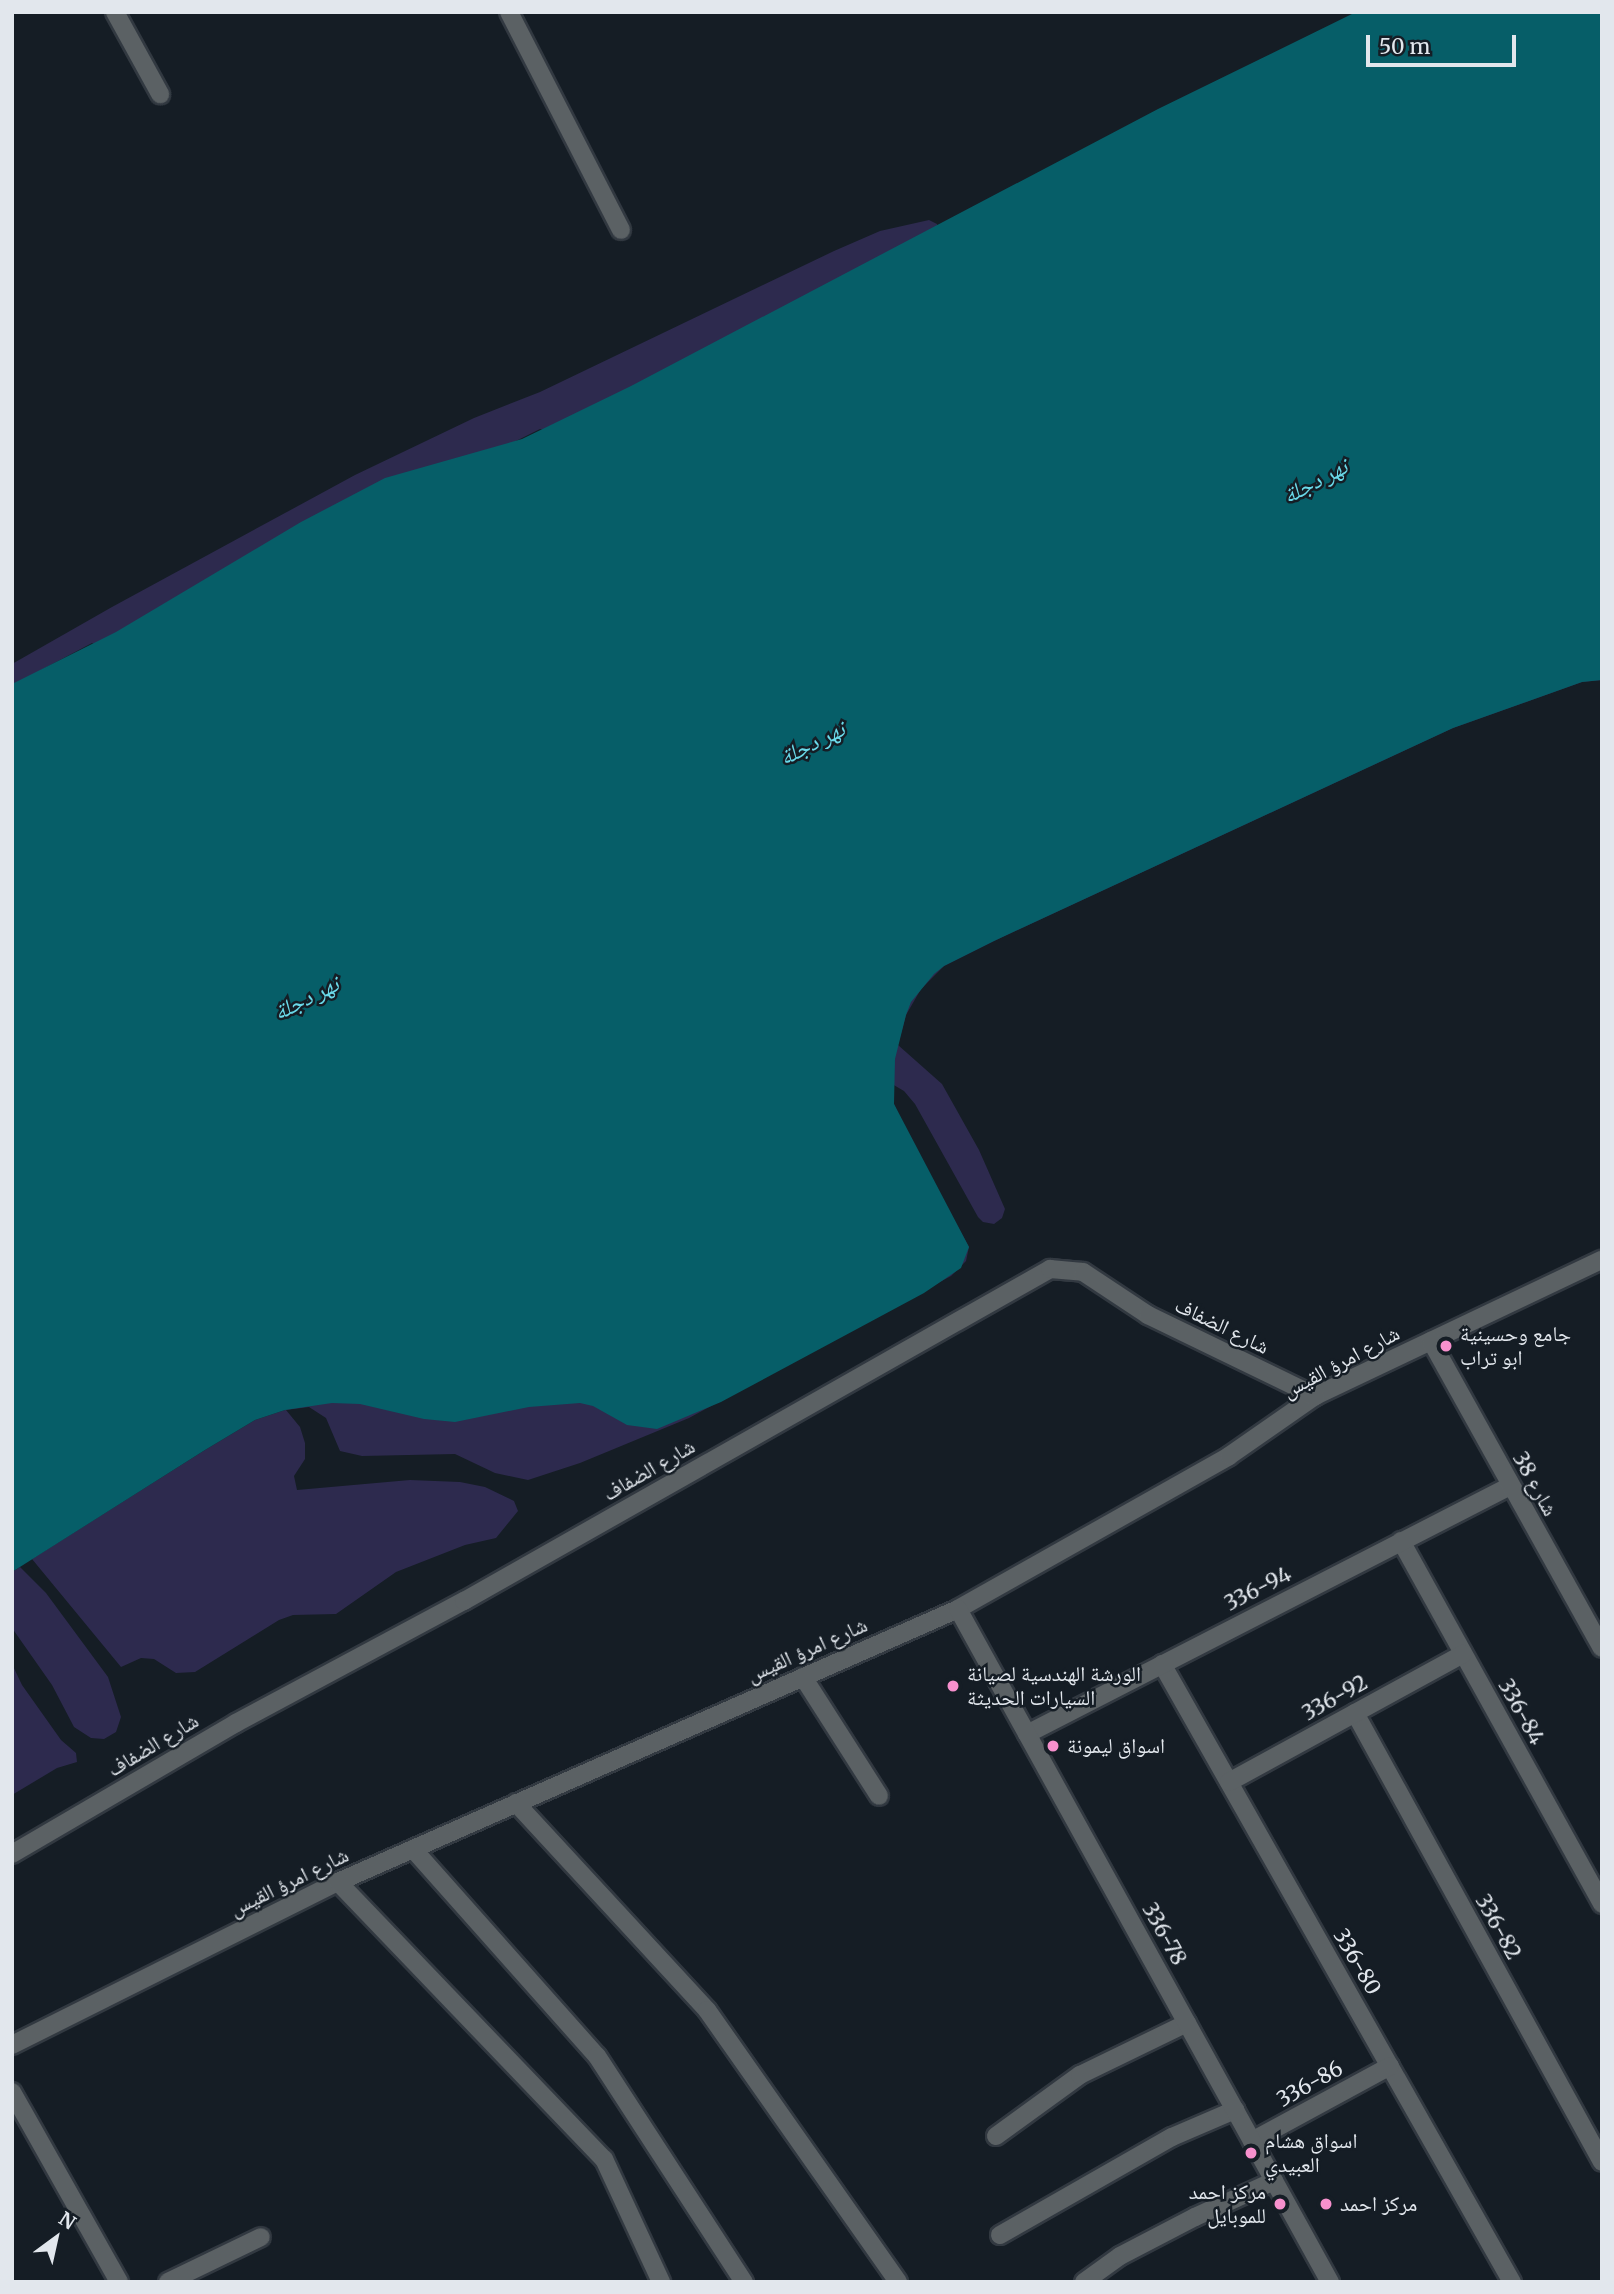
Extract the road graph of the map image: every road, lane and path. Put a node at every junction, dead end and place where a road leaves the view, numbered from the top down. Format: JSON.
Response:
{"nodes":[{"id":1,"x":116,"y":12,"type":"edge"},
{"id":2,"x":509,"y":12,"type":"edge"},
{"id":3,"x":160,"y":94,"type":"dead end"},
{"id":4,"x":621,"y":230,"type":"dead end"},
{"id":5,"x":1602,"y":1260,"type":"edge"},
{"id":6,"x":1431,"y":1341,"type":"junction"},
{"id":7,"x":1315,"y":1396,"type":"junction"},
{"id":8,"x":1510,"y":1486,"type":"junction"},
{"id":9,"x":1401,"y":1541,"type":"junction"},
{"id":10,"x":958,"y":1609,"type":"junction"},
{"id":11,"x":1602,"y":1648,"type":"edge"},
{"id":12,"x":1463,"y":1654,"type":"junction"},
{"id":13,"x":1162,"y":1664,"type":"junction"},
{"id":14,"x":803,"y":1677,"type":"junction"},
{"id":15,"x":1355,"y":1713,"type":"junction"},
{"id":16,"x":1027,"y":1734,"type":"junction"},
{"id":17,"x":1229,"y":1782,"type":"junction"},
{"id":18,"x":879,"y":1796,"type":"dead end"},
{"id":19,"x":516,"y":1803,"type":"junction"},
{"id":20,"x":413,"y":1849,"type":"junction"},
{"id":21,"x":12,"y":1854,"type":"edge"},
{"id":22,"x":338,"y":1882,"type":"junction"},
{"id":23,"x":1602,"y":1904,"type":"edge"},
{"id":24,"x":1187,"y":2023,"type":"junction"},
{"id":25,"x":12,"y":2045,"type":"edge"},
{"id":26,"x":1390,"y":2066,"type":"junction"},
{"id":27,"x":12,"y":2092,"type":"edge"},
{"id":28,"x":1235,"y":2110,"type":"junction"},
{"id":29,"x":996,"y":2136,"type":"dead end"},
{"id":30,"x":1252,"y":2141,"type":"junction"},
{"id":31,"x":1602,"y":2162,"type":"edge"},
{"id":32,"x":1274,"y":2181,"type":"junction"},
{"id":33,"x":1000,"y":2235,"type":"dead end"},
{"id":34,"x":261,"y":2237,"type":"dead end"},
{"id":35,"x":119,"y":2282,"type":"edge"},
{"id":36,"x":168,"y":2282,"type":"edge"},
{"id":37,"x":661,"y":2282,"type":"edge"},
{"id":38,"x":744,"y":2282,"type":"edge"},
{"id":39,"x":898,"y":2282,"type":"edge"},
{"id":40,"x":1084,"y":2282,"type":"edge"},
{"id":41,"x":1330,"y":2282,"type":"edge"},
{"id":42,"x":1512,"y":2282,"type":"edge"}],
"edges":[{"from":1,"to":3,"type":"street"},
{"from":2,"to":4,"type":"street"},
{"from":5,"to":6,"type":"street","name":"شارع امرؤ القيس"},
{"from":6,"to":7,"type":"street","name":"شارع امرؤ القيس"},
{"from":6,"to":8,"type":"street","name":"شارع 38"},
{"from":7,"to":10,"type":"street","name":"شارع امرؤ القيس"},
{"from":7,"to":21,"type":"street","name":"شارع الضفاف"},
{"from":8,"to":9,"type":"street","name":"336-94"},
{"from":8,"to":11,"type":"street","name":"شارع 38"},
{"from":9,"to":12,"type":"street","name":"336-84"},
{"from":9,"to":13,"type":"street","name":"336-94"},
{"from":10,"to":14,"type":"street","name":"شارع امرؤ القيس"},
{"from":10,"to":16,"type":"street","name":"336-78"},
{"from":12,"to":15,"type":"street","name":"336-92"},
{"from":12,"to":23,"type":"street","name":"336-84"},
{"from":13,"to":16,"type":"street","name":"336-94"},
{"from":13,"to":17,"type":"street","name":"336-80"},
{"from":14,"to":18,"type":"street"},
{"from":14,"to":19,"type":"street","name":"شارع امرؤ القيس"},
{"from":15,"to":17,"type":"street","name":"336-92"},
{"from":15,"to":31,"type":"street","name":"336-82"},
{"from":16,"to":24,"type":"street","name":"336-78"},
{"from":17,"to":26,"type":"street","name":"336-80"},
{"from":19,"to":20,"type":"street","name":"شارع امرؤ القيس"},
{"from":19,"to":39,"type":"street"},
{"from":20,"to":22,"type":"street","name":"شارع امرؤ القيس"},
{"from":20,"to":38,"type":"street"},
{"from":22,"to":25,"type":"street","name":"شارع امرؤ القيس"},
{"from":22,"to":37,"type":"street"},
{"from":24,"to":28,"type":"street","name":"336-78"},
{"from":24,"to":29,"type":"street"},
{"from":26,"to":30,"type":"street","name":"336-86"},
{"from":26,"to":42,"type":"street","name":"336-80"},
{"from":27,"to":35,"type":"street"},
{"from":28,"to":30,"type":"street","name":"336-78"},
{"from":28,"to":33,"type":"street"},
{"from":30,"to":32,"type":"street","name":"336-78"},
{"from":32,"to":40,"type":"street"},
{"from":32,"to":41,"type":"street","name":"336-78"},
{"from":34,"to":36,"type":"street"}]}
